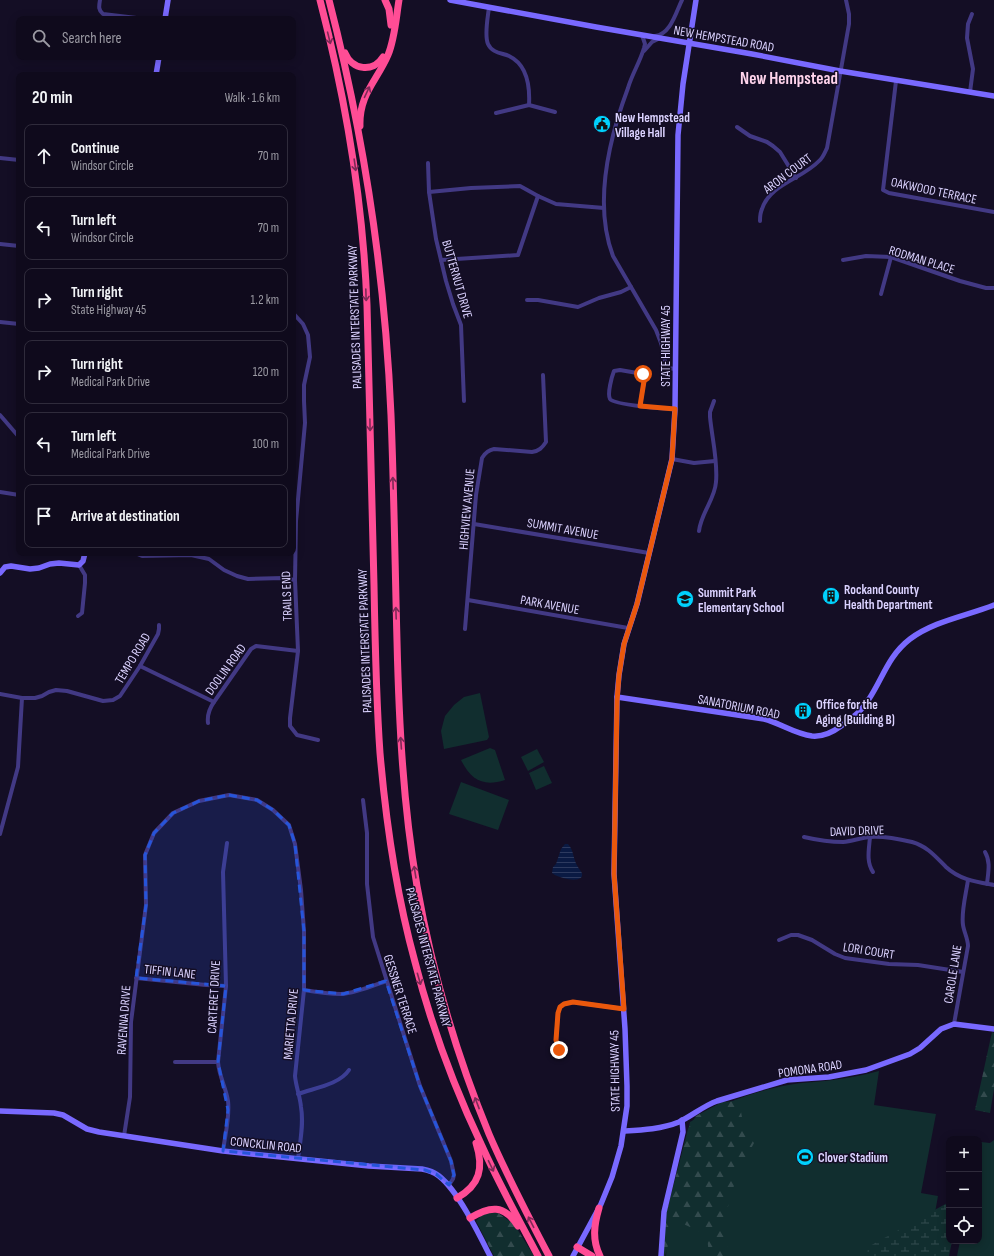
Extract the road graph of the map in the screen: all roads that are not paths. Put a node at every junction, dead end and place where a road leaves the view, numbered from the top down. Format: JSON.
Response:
{"nodes":[{"id":1,"x":100,"y":0,"type":"edge"},
{"id":2,"x":168,"y":0,"type":"edge"},
{"id":3,"x":320,"y":0,"type":"edge"},
{"id":4,"x":385,"y":0,"type":"edge"},
{"id":5,"x":396,"y":0,"type":"edge"},
{"id":6,"x":399,"y":0,"type":"edge"},
{"id":7,"x":454,"y":0,"type":"edge"},
{"id":8,"x":682,"y":0,"type":"edge"},
{"id":9,"x":696,"y":0,"type":"edge"},
{"id":10,"x":846,"y":0,"type":"edge"},
{"id":11,"x":329,"y":1,"type":"edge"},
{"id":12,"x":486,"y":4,"type":"edge"},
{"id":13,"x":972,"y":14,"type":"dead end"},
{"id":14,"x":120,"y":16,"type":"edge"},
{"id":15,"x":165,"y":16,"type":"edge"},
{"id":16,"x":391,"y":25,"type":"junction"},
{"id":17,"x":642,"y":35,"type":"junction"},
{"id":18,"x":653,"y":37,"type":"junction"},
{"id":19,"x":662,"y":38,"type":"junction"},
{"id":20,"x":688,"y":43,"type":"junction"},
{"id":21,"x":643,"y":53,"type":"junction"},
{"id":22,"x":158,"y":60,"type":"edge"},
{"id":23,"x":840,"y":71,"type":"junction"},
{"id":24,"x":156,"y":72,"type":"edge"},
{"id":25,"x":896,"y":81,"type":"junction"},
{"id":26,"x":970,"y":92,"type":"junction"},
{"id":27,"x":994,"y":96,"type":"edge"},
{"id":28,"x":529,"y":105,"type":"junction"},
{"id":29,"x":555,"y":112,"type":"dead end"},
{"id":30,"x":496,"y":113,"type":"dead end"},
{"id":31,"x":737,"y":126,"type":"dead end"},
{"id":32,"x":0,"y":158,"type":"edge"},
{"id":33,"x":16,"y":160,"type":"edge"},
{"id":34,"x":428,"y":163,"type":"dead end"},
{"id":35,"x":366,"y":172,"type":"junction"},
{"id":36,"x":796,"y":178,"type":"junction"},
{"id":37,"x":429,"y":192,"type":"junction"},
{"id":38,"x":538,"y":196,"type":"junction"},
{"id":39,"x":604,"y":208,"type":"junction"},
{"id":40,"x":994,"y":212,"type":"edge"},
{"id":41,"x":760,"y":221,"type":"dead end"},
{"id":42,"x":0,"y":244,"type":"edge"},
{"id":43,"x":16,"y":246,"type":"edge"},
{"id":44,"x":891,"y":258,"type":"junction"},
{"id":45,"x":441,"y":260,"type":"junction"},
{"id":46,"x":843,"y":260,"type":"dead end"},
{"id":47,"x":631,"y":287,"type":"junction"},
{"id":48,"x":994,"y":288,"type":"edge"},
{"id":49,"x":881,"y":294,"type":"dead end"},
{"id":50,"x":527,"y":300,"type":"dead end"},
{"id":51,"x":296,"y":316,"type":"edge"},
{"id":52,"x":0,"y":322,"type":"edge"},
{"id":53,"x":16,"y":324,"type":"edge"},
{"id":54,"x":676,"y":369,"type":"junction"},
{"id":55,"x":544,"y":375,"type":"dead end"},
{"id":56,"x":464,"y":401,"type":"dead end"},
{"id":57,"x":714,"y":401,"type":"dead end"},
{"id":58,"x":640,"y":406,"type":"junction"},
{"id":59,"x":675,"y":409,"type":"junction"},
{"id":60,"x":0,"y":415,"type":"edge"},
{"id":61,"x":16,"y":434,"type":"edge"},
{"id":62,"x":672,"y":459,"type":"junction"},
{"id":63,"x":716,"y":461,"type":"junction"},
{"id":64,"x":0,"y":492,"type":"edge"},
{"id":65,"x":16,"y":495,"type":"edge"},
{"id":66,"x":296,"y":521,"type":"edge"},
{"id":67,"x":474,"y":524,"type":"junction"},
{"id":68,"x":699,"y":531,"type":"dead end"},
{"id":69,"x":649,"y":553,"type":"junction"},
{"id":70,"x":84,"y":556,"type":"edge"},
{"id":71,"x":196,"y":556,"type":"edge"},
{"id":72,"x":295,"y":556,"type":"edge"},
{"id":73,"x":79,"y":565,"type":"junction"},
{"id":74,"x":0,"y":573,"type":"edge"},
{"id":75,"x":295,"y":580,"type":"junction"},
{"id":76,"x":468,"y":600,"type":"junction"},
{"id":77,"x":994,"y":605,"type":"edge"},
{"id":78,"x":78,"y":616,"type":"dead end"},
{"id":79,"x":159,"y":625,"type":"dead end"},
{"id":80,"x":628,"y":628,"type":"junction"},
{"id":81,"x":466,"y":629,"type":"dead end"},
{"id":82,"x":298,"y":651,"type":"junction"},
{"id":83,"x":140,"y":666,"type":"junction"},
{"id":84,"x":0,"y":694,"type":"edge"},
{"id":85,"x":617,"y":697,"type":"junction"},
{"id":86,"x":22,"y":698,"type":"junction"},
{"id":87,"x":214,"y":702,"type":"junction"},
{"id":88,"x":208,"y":723,"type":"dead end"},
{"id":89,"x":318,"y":740,"type":"dead end"},
{"id":90,"x":363,"y":800,"type":"dead end"},
{"id":91,"x":0,"y":834,"type":"edge"},
{"id":92,"x":804,"y":837,"type":"dead end"},
{"id":93,"x":870,"y":837,"type":"junction"},
{"id":94,"x":226,"y":843,"type":"dead end"},
{"id":95,"x":985,"y":852,"type":"dead end"},
{"id":96,"x":873,"y":872,"type":"dead end"},
{"id":97,"x":968,"y":880,"type":"junction"},
{"id":98,"x":987,"y":884,"type":"junction"},
{"id":99,"x":994,"y":884,"type":"edge"},
{"id":100,"x":146,"y":904,"type":"joint"},
{"id":101,"x":779,"y":940,"type":"dead end"},
{"id":102,"x":963,"y":972,"type":"junction"},
{"id":103,"x":136,"y":978,"type":"junction"},
{"id":104,"x":386,"y":982,"type":"junction"},
{"id":105,"x":226,"y":986,"type":"junction"},
{"id":106,"x":304,"y":990,"type":"junction"},
{"id":107,"x":624,"y":1009,"type":"junction"},
{"id":108,"x":954,"y":1024,"type":"junction"},
{"id":109,"x":994,"y":1028,"type":"edge"},
{"id":110,"x":559,"y":1050,"type":"dead end"},
{"id":111,"x":175,"y":1062,"type":"dead end"},
{"id":112,"x":218,"y":1062,"type":"junction"},
{"id":113,"x":349,"y":1070,"type":"dead end"},
{"id":114,"x":458,"y":1092,"type":"junction"},
{"id":115,"x":298,"y":1094,"type":"junction"},
{"id":116,"x":0,"y":1111,"type":"edge"},
{"id":117,"x":682,"y":1120,"type":"junction"},
{"id":118,"x":624,"y":1131,"type":"junction"},
{"id":119,"x":124,"y":1136,"type":"junction"},
{"id":120,"x":223,"y":1151,"type":"junction"},
{"id":121,"x":298,"y":1158,"type":"junction"},
{"id":122,"x":448,"y":1185,"type":"junction"},
{"id":123,"x":457,"y":1198,"type":"junction"},
{"id":124,"x":599,"y":1208,"type":"junction"},
{"id":125,"x":470,"y":1218,"type":"junction"},
{"id":126,"x":578,"y":1248,"type":"junction"},
{"id":127,"x":490,"y":1256,"type":"edge"},
{"id":128,"x":538,"y":1256,"type":"edge"},
{"id":129,"x":549,"y":1256,"type":"edge"},
{"id":130,"x":573,"y":1256,"type":"edge"},
{"id":131,"x":592,"y":1256,"type":"edge"},
{"id":132,"x":600,"y":1256,"type":"edge"},
{"id":133,"x":661,"y":1256,"type":"edge"}],
"edges":[{"from":1,"to":14,"type":"street"},
{"from":2,"to":15,"type":"street"},
{"from":3,"to":114,"type":"highway","name":"PALISADES INTERSTATE PARKWAY","one_way":true},
{"from":4,"to":16,"type":"highway"},
{"from":5,"to":16,"type":"highway"},
{"from":35,"to":6,"type":"highway","one_way":true},
{"from":7,"to":12,"type":"street","name":"NEW HEMPSTEAD ROAD"},
{"from":8,"to":18,"type":"street"},
{"from":9,"to":20,"type":"street","name":"STATE HIGHWAY 45"},
{"from":10,"to":23,"type":"street","name":"ARON COURT"},
{"from":11,"to":16,"type":"highway"},
{"from":11,"to":35,"type":"highway","name":"PALISADES INTERSTATE PARKWAY"},
{"from":12,"to":17,"type":"street","name":"NEW HEMPSTEAD ROAD"},
{"from":12,"to":28,"type":"street"},
{"from":13,"to":26,"type":"street"},
{"from":17,"to":18,"type":"street","name":"NEW HEMPSTEAD ROAD"},
{"from":17,"to":21,"type":"street"},
{"from":18,"to":19,"type":"street","name":"NEW HEMPSTEAD ROAD"},
{"from":19,"to":20,"type":"street","name":"NEW HEMPSTEAD ROAD"},
{"from":19,"to":21,"type":"street"},
{"from":20,"to":23,"type":"street","name":"NEW HEMPSTEAD ROAD"},
{"from":20,"to":54,"type":"street","name":"STATE HIGHWAY 45"},
{"from":21,"to":39,"type":"street"},
{"from":22,"to":24,"type":"street"},
{"from":23,"to":25,"type":"street","name":"NEW HEMPSTEAD ROAD"},
{"from":23,"to":36,"type":"street","name":"ARON COURT"},
{"from":25,"to":26,"type":"street","name":"NEW HEMPSTEAD ROAD"},
{"from":25,"to":40,"type":"street","name":"OAKWOOD TERRACE"},
{"from":26,"to":27,"type":"street","name":"NEW HEMPSTEAD ROAD"},
{"from":28,"to":29,"type":"street"},
{"from":28,"to":30,"type":"street"},
{"from":31,"to":36,"type":"street"},
{"from":32,"to":33,"type":"street"},
{"from":34,"to":37,"type":"street","name":"BUTTERNUT DRIVE"},
{"from":129,"to":35,"type":"highway","name":"PALISADES INTERSTATE PARKWAY","one_way":true},
{"from":36,"to":41,"type":"street","name":"ARON COURT"},
{"from":37,"to":38,"type":"street"},
{"from":37,"to":45,"type":"street","name":"BUTTERNUT DRIVE"},
{"from":38,"to":39,"type":"street"},
{"from":38,"to":45,"type":"street"},
{"from":39,"to":47,"type":"street"},
{"from":42,"to":43,"type":"street"},
{"from":44,"to":46,"type":"street","name":"RODMAN PLACE"},
{"from":44,"to":48,"type":"street","name":"RODMAN PLACE"},
{"from":44,"to":49,"type":"street"},
{"from":45,"to":56,"type":"street","name":"BUTTERNUT DRIVE"},
{"from":47,"to":50,"type":"street"},
{"from":47,"to":54,"type":"street"},
{"from":51,"to":66,"type":"street","name":"TRAILS END"},
{"from":52,"to":53,"type":"street"},
{"from":54,"to":59,"type":"street","name":"STATE HIGHWAY 45"},
{"from":55,"to":67,"type":"street","name":"HIGHVIEW AVENUE"},
{"from":57,"to":63,"type":"street"},
{"from":58,"to":58,"type":"street"},
{"from":58,"to":59,"type":"street"},
{"from":59,"to":62,"type":"street","name":"STATE HIGHWAY 45"},
{"from":60,"to":61,"type":"street"},
{"from":62,"to":63,"type":"street"},
{"from":62,"to":69,"type":"street","name":"STATE HIGHWAY 45"},
{"from":63,"to":68,"type":"street"},
{"from":64,"to":65,"type":"street"},
{"from":67,"to":69,"type":"street","name":"SUMMIT AVENUE"},
{"from":67,"to":76,"type":"street","name":"HIGHVIEW AVENUE"},
{"from":69,"to":80,"type":"street","name":"STATE HIGHWAY 45"},
{"from":70,"to":73,"type":"street"},
{"from":71,"to":75,"type":"street"},
{"from":72,"to":75,"type":"street","name":"TRAILS END"},
{"from":73,"to":74,"type":"street"},
{"from":73,"to":78,"type":"street"},
{"from":75,"to":82,"type":"street","name":"TRAILS END"},
{"from":76,"to":80,"type":"street","name":"PARK AVENUE"},
{"from":76,"to":81,"type":"street","name":"HIGHVIEW AVENUE"},
{"from":77,"to":85,"type":"street","name":"SANATORIUM ROAD"},
{"from":79,"to":83,"type":"street","name":"TEMPO ROAD"},
{"from":80,"to":85,"type":"street","name":"STATE HIGHWAY 45"},
{"from":82,"to":87,"type":"street","name":"DOOLIN ROAD"},
{"from":82,"to":89,"type":"street","name":"TRAILS END"},
{"from":83,"to":86,"type":"street","name":"TEMPO ROAD"},
{"from":83,"to":87,"type":"street"},
{"from":84,"to":86,"type":"street","name":"TEMPO ROAD"},
{"from":85,"to":107,"type":"street","name":"STATE HIGHWAY 45"},
{"from":86,"to":91,"type":"street"},
{"from":87,"to":88,"type":"street","name":"DOOLIN ROAD"},
{"from":90,"to":104,"type":"street","name":"GESSNER TERRACE"},
{"from":92,"to":93,"type":"street","name":"DAVID DRIVE"},
{"from":93,"to":96,"type":"street"},
{"from":93,"to":97,"type":"street","name":"DAVID DRIVE"},
{"from":94,"to":105,"type":"street","name":"CARTERET DRIVE"},
{"from":95,"to":98,"type":"street"},
{"from":97,"to":98,"type":"street","name":"DAVID DRIVE"},
{"from":97,"to":102,"type":"street","name":"CAROLE LANE"},
{"from":98,"to":99,"type":"street","name":"DAVID DRIVE"},
{"from":100,"to":103,"type":"street","name":"RAVENNA DRIVE"},
{"from":100,"to":106,"type":"street","name":"MARIETTA DRIVE"},
{"from":101,"to":102,"type":"street","name":"LORI COURT"},
{"from":102,"to":108,"type":"street","name":"CAROLE LANE"},
{"from":103,"to":105,"type":"street","name":"TIFFIN LANE"},
{"from":103,"to":119,"type":"street","name":"RAVENNA DRIVE"},
{"from":104,"to":106,"type":"street"},
{"from":104,"to":122,"type":"street","name":"GESSNER TERRACE"},
{"from":105,"to":112,"type":"street","name":"CARTERET DRIVE"},
{"from":106,"to":115,"type":"street","name":"MARIETTA DRIVE"},
{"from":107,"to":110,"type":"street"},
{"from":107,"to":118,"type":"street","name":"STATE HIGHWAY 45"},
{"from":108,"to":109,"type":"street"},
{"from":108,"to":117,"type":"street","name":"POMONA ROAD"},
{"from":111,"to":112,"type":"street"},
{"from":112,"to":120,"type":"street","name":"CARTERET DRIVE"},
{"from":113,"to":115,"type":"street"},
{"from":114,"to":123,"type":"highway"},
{"from":114,"to":128,"type":"highway","name":"PALISADES INTERSTATE PARKWAY","one_way":true},
{"from":115,"to":121,"type":"street","name":"MARIETTA DRIVE"},
{"from":116,"to":119,"type":"street","name":"CONCKLIN ROAD"},
{"from":117,"to":118,"type":"street","name":"POMONA ROAD"},
{"from":117,"to":133,"type":"street"},
{"from":118,"to":124,"type":"street","name":"STATE HIGHWAY 45"},
{"from":119,"to":120,"type":"street","name":"CONCKLIN ROAD"},
{"from":120,"to":121,"type":"street","name":"CONCKLIN ROAD"},
{"from":121,"to":122,"type":"street","name":"CONCKLIN ROAD"},
{"from":122,"to":123,"type":"street","name":"CONCKLIN ROAD"},
{"from":123,"to":125,"type":"street","name":"CONCKLIN ROAD"},
{"from":124,"to":126,"type":"street","name":"STATE HIGHWAY 45"},
{"from":124,"to":132,"type":"highway"},
{"from":125,"to":127,"type":"street","name":"CONCKLIN ROAD"},
{"from":125,"to":128,"type":"highway"},
{"from":126,"to":130,"type":"street","name":"STATE HIGHWAY 45"},
{"from":126,"to":131,"type":"highway"}]}
